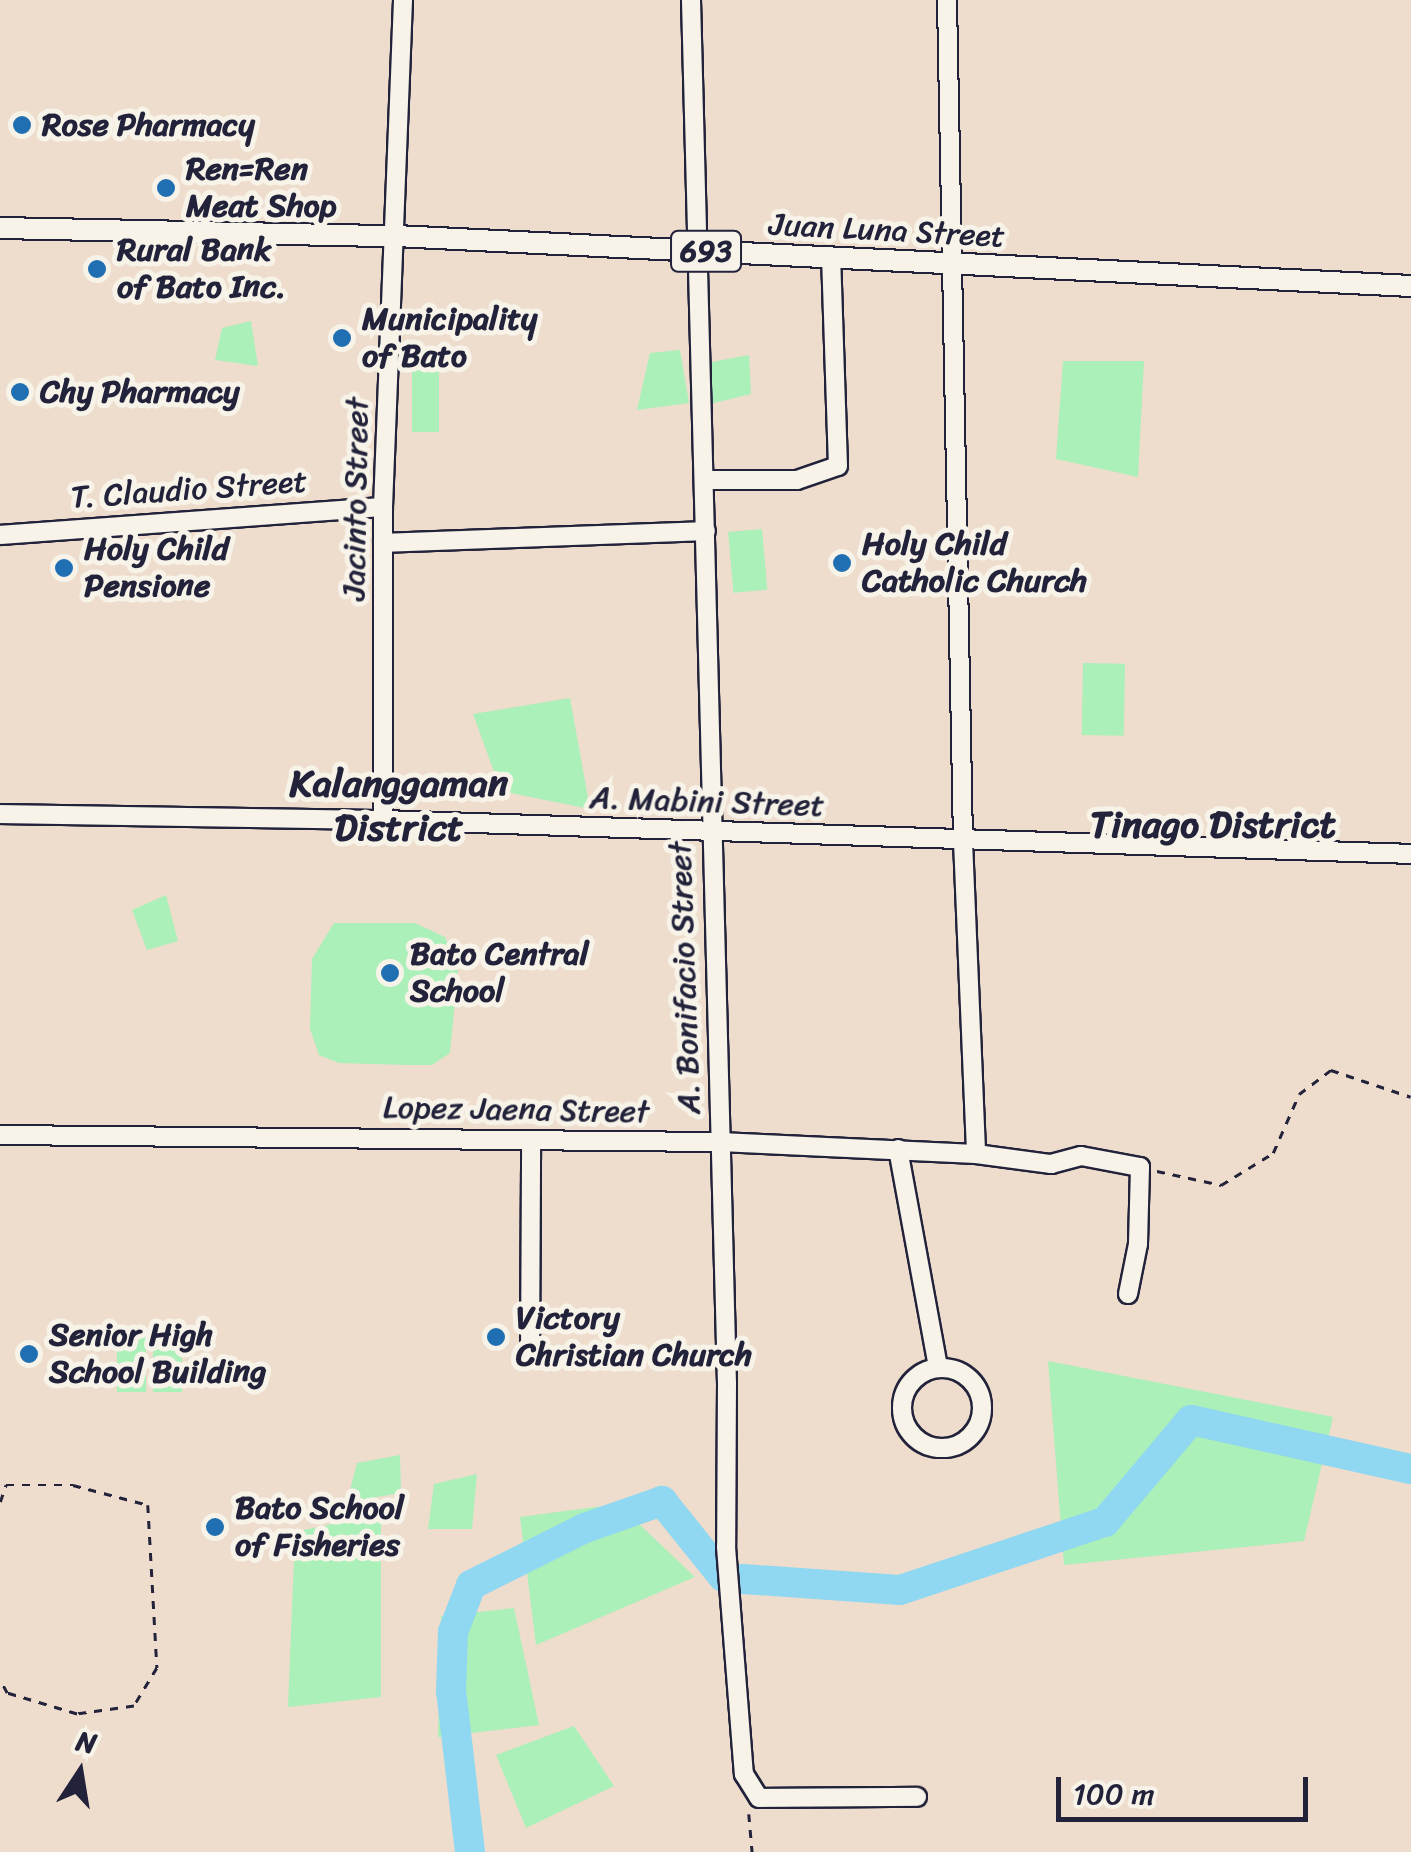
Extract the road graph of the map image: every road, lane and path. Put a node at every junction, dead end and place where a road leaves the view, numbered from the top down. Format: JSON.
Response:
{"nodes":[{"id":1,"x":404,"y":0,"type":"edge"},
{"id":2,"x":691,"y":0,"type":"edge"},
{"id":3,"x":947,"y":0,"type":"edge"},
{"id":4,"x":0,"y":228,"type":"edge"},
{"id":5,"x":396,"y":236,"type":"junction"},
{"id":6,"x":702,"y":251,"type":"junction"},
{"id":7,"x":831,"y":257,"type":"junction"},
{"id":8,"x":952,"y":266,"type":"junction"},
{"id":9,"x":1411,"y":286,"type":"edge"},
{"id":10,"x":705,"y":480,"type":"junction"},
{"id":11,"x":383,"y":507,"type":"junction"},
{"id":12,"x":706,"y":531,"type":"junction"},
{"id":13,"x":0,"y":535,"type":"edge"},
{"id":14,"x":383,"y":543,"type":"junction"},
{"id":15,"x":0,"y":814,"type":"edge"},
{"id":16,"x":383,"y":820,"type":"junction"},
{"id":17,"x":710,"y":832,"type":"junction"},
{"id":18,"x":963,"y":841,"type":"junction"},
{"id":19,"x":1411,"y":854,"type":"edge"},
{"id":20,"x":1411,"y":1097,"type":"edge"},
{"id":21,"x":0,"y":1135,"type":"edge"},
{"id":22,"x":531,"y":1140,"type":"junction"},
{"id":23,"x":720,"y":1142,"type":"junction"},
{"id":24,"x":898,"y":1149,"type":"junction"},
{"id":25,"x":976,"y":1154,"type":"junction"},
{"id":26,"x":1140,"y":1168,"type":"junction"},
{"id":27,"x":1128,"y":1294,"type":"dead end"},
{"id":28,"x":530,"y":1357,"type":"dead end"},
{"id":29,"x":938,"y":1366,"type":"junction"},
{"id":30,"x":0,"y":1502,"type":"edge"},
{"id":31,"x":0,"y":1680,"type":"edge"},
{"id":32,"x":751,"y":1793,"type":"junction"},
{"id":33,"x":917,"y":1796,"type":"dead end"},
{"id":34,"x":752,"y":1852,"type":"edge"}],
"edges":[{"from":1,"to":5,"type":"street","name":"Jacinto Street"},
{"from":2,"to":6,"type":"street","name":"A. Bonifacio Street"},
{"from":3,"to":8,"type":"street"},
{"from":4,"to":5,"type":"main road","name":"Juan Luna Street","number":"693"},
{"from":5,"to":6,"type":"main road","name":"Juan Luna Street","number":"693"},
{"from":5,"to":11,"type":"street","name":"Jacinto Street"},
{"from":6,"to":7,"type":"main road","name":"Juan Luna Street","number":"693"},
{"from":6,"to":10,"type":"street","name":"A. Bonifacio Street"},
{"from":7,"to":8,"type":"main road","name":"Juan Luna Street","number":"693"},
{"from":7,"to":10,"type":"street"},
{"from":8,"to":9,"type":"main road","name":"Juan Luna Street","number":"693"},
{"from":8,"to":18,"type":"street"},
{"from":10,"to":12,"type":"street","name":"A. Bonifacio Street"},
{"from":11,"to":13,"type":"street","name":"T. Claudio Street"},
{"from":11,"to":14,"type":"street","name":"Jacinto Street"},
{"from":12,"to":14,"type":"street"},
{"from":12,"to":17,"type":"street","name":"A. Bonifacio Street"},
{"from":14,"to":16,"type":"street","name":"Jacinto Street"},
{"from":15,"to":16,"type":"street","name":"A. Mabini Street"},
{"from":16,"to":17,"type":"street","name":"A. Mabini Street"},
{"from":17,"to":18,"type":"street","name":"A. Mabini Street"},
{"from":17,"to":23,"type":"street","name":"A. Bonifacio Street"},
{"from":18,"to":19,"type":"street","name":"A. Mabini Street"},
{"from":18,"to":25,"type":"street"},
{"from":20,"to":26,"type":"path"},
{"from":21,"to":22,"type":"street","name":"Lopez Jaena Street"},
{"from":22,"to":23,"type":"street","name":"Lopez Jaena Street"},
{"from":22,"to":28,"type":"street"},
{"from":23,"to":24,"type":"street","name":"Lopez Jaena Street"},
{"from":23,"to":32,"type":"street","name":"A. Bonifacio Street"},
{"from":24,"to":25,"type":"street","name":"Lopez Jaena Street"},
{"from":24,"to":29,"type":"street"},
{"from":25,"to":26,"type":"street","name":"Lopez Jaena Street"},
{"from":26,"to":27,"type":"street"},
{"from":29,"to":29,"type":"street"},
{"from":30,"to":31,"type":"path"},
{"from":32,"to":33,"type":"street"},
{"from":32,"to":34,"type":"path"}]}
